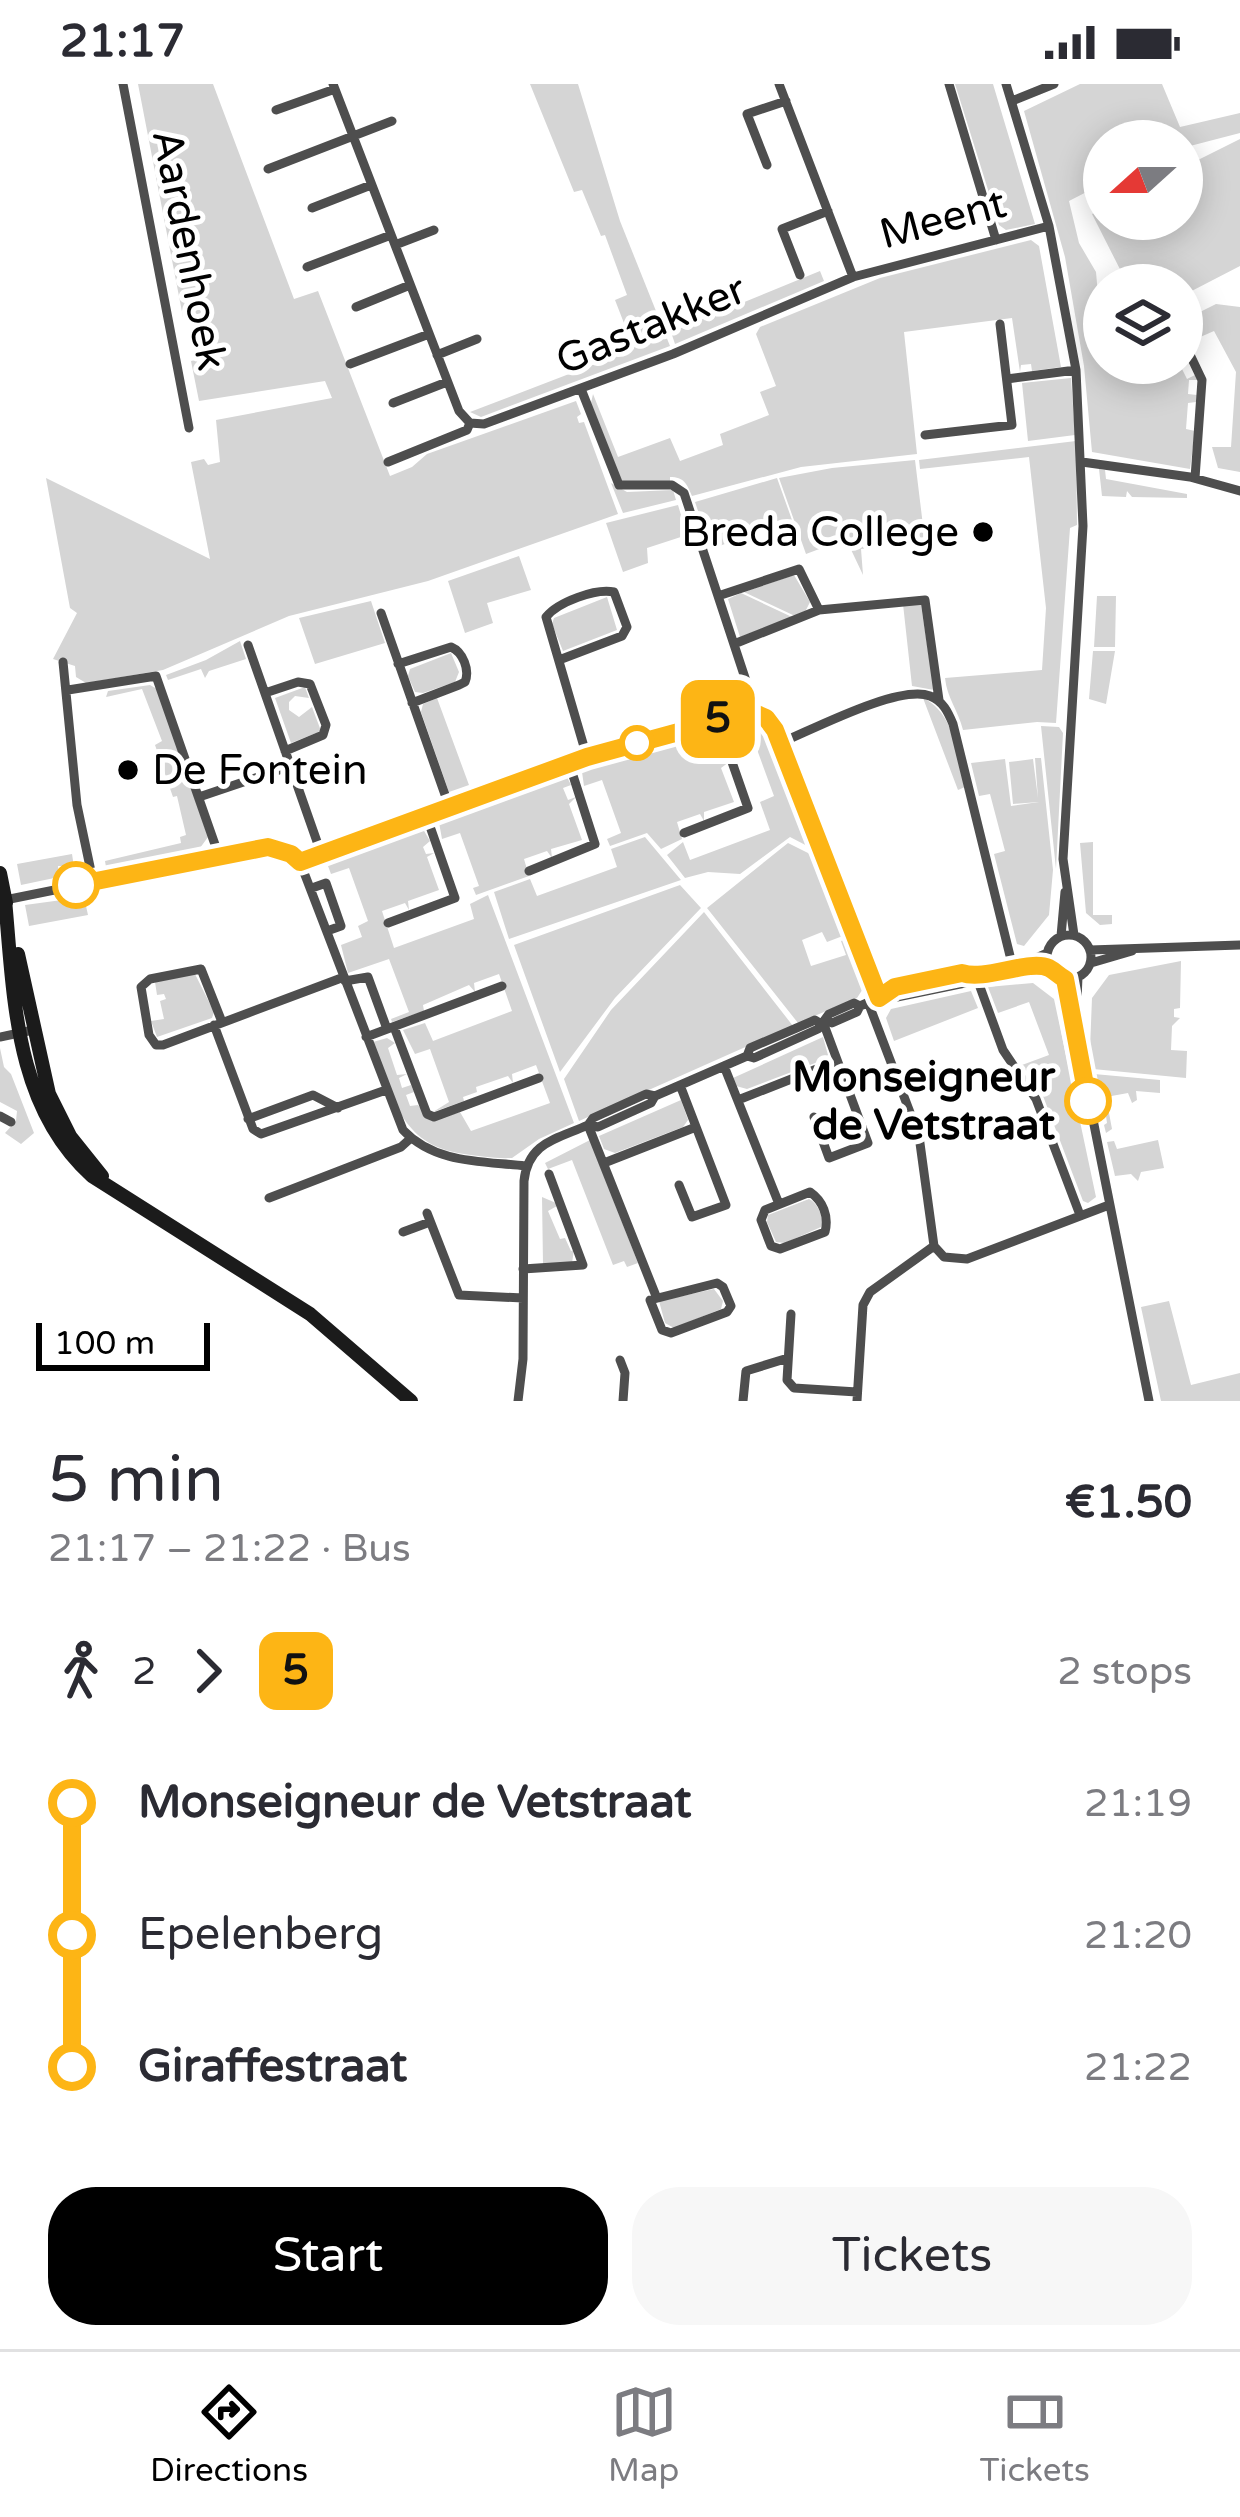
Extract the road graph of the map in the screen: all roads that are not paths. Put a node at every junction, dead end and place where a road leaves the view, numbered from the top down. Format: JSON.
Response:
{"nodes":[{"id":1,"x":123,"y":84,"type":"edge"},
{"id":2,"x":779,"y":84,"type":"edge"},
{"id":3,"x":949,"y":84,"type":"edge"},
{"id":4,"x":1006,"y":84,"type":"edge"},
{"id":5,"x":1054,"y":84,"type":"edge"},
{"id":6,"x":334,"y":86,"type":"edge"},
{"id":7,"x":785,"y":101,"type":"junction"},
{"id":8,"x":1012,"y":101,"type":"junction"},
{"id":9,"x":277,"y":110,"type":"dead end"},
{"id":10,"x":392,"y":121,"type":"dead end"},
{"id":11,"x":353,"y":136,"type":"junction"},
{"id":12,"x":767,"y":165,"type":"dead end"},
{"id":13,"x":268,"y":169,"type":"dead end"},
{"id":14,"x":371,"y":185,"type":"junction"},
{"id":15,"x":312,"y":208,"type":"dead end"},
{"id":16,"x":828,"y":211,"type":"junction"},
{"id":17,"x":1049,"y":226,"type":"junction"},
{"id":18,"x":434,"y":230,"type":"dead end"},
{"id":19,"x":393,"y":240,"type":"junction"},
{"id":20,"x":996,"y":240,"type":"junction"},
{"id":21,"x":307,"y":267,"type":"dead end"},
{"id":22,"x":800,"y":275,"type":"dead end"},
{"id":23,"x":853,"y":277,"type":"junction"},
{"id":24,"x":410,"y":285,"type":"junction"},
{"id":25,"x":356,"y":307,"type":"dead end"},
{"id":26,"x":1000,"y":324,"type":"dead end"},
{"id":27,"x":429,"y":334,"type":"junction"},
{"id":28,"x":477,"y":339,"type":"dead end"},
{"id":29,"x":437,"y":355,"type":"junction"},
{"id":30,"x":350,"y":364,"type":"dead end"},
{"id":31,"x":1076,"y":370,"type":"junction"},
{"id":32,"x":1006,"y":379,"type":"junction"},
{"id":33,"x":447,"y":382,"type":"junction"},
{"id":34,"x":1202,"y":384,"type":"edge"},
{"id":35,"x":581,"y":389,"type":"junction"},
{"id":36,"x":393,"y":403,"type":"dead end"},
{"id":37,"x":470,"y":423,"type":"junction"},
{"id":38,"x":189,"y":428,"type":"dead end"},
{"id":39,"x":925,"y":435,"type":"dead end"},
{"id":40,"x":388,"y":462,"type":"dead end"},
{"id":41,"x":1082,"y":462,"type":"junction"},
{"id":42,"x":1195,"y":478,"type":"junction"},
{"id":43,"x":1240,"y":490,"type":"edge"},
{"id":44,"x":718,"y":596,"type":"junction"},
{"id":45,"x":819,"y":610,"type":"junction"},
{"id":46,"x":381,"y":613,"type":"dead end"},
{"id":47,"x":734,"y":644,"type":"junction"},
{"id":48,"x":248,"y":646,"type":"dead end"},
{"id":49,"x":559,"y":659,"type":"junction"},
{"id":50,"x":63,"y":662,"type":"dead end"},
{"id":51,"x":398,"y":664,"type":"junction"},
{"id":52,"x":68,"y":690,"type":"junction"},
{"id":53,"x":265,"y":693,"type":"junction"},
{"id":54,"x":939,"y":700,"type":"junction"},
{"id":55,"x":412,"y":703,"type":"junction"},
{"id":56,"x":752,"y":712,"type":"junction"},
{"id":57,"x":717,"y":719,"type":"junction"},
{"id":58,"x":780,"y":743,"type":"junction"},
{"id":59,"x":285,"y":751,"type":"junction"},
{"id":60,"x":587,"y":757,"type":"junction"},
{"id":61,"x":568,"y":763,"type":"junction"},
{"id":62,"x":290,"y":766,"type":"junction"},
{"id":63,"x":199,"y":797,"type":"junction"},
{"id":64,"x":449,"y":806,"type":"junction"},
{"id":65,"x":426,"y":814,"type":"junction"},
{"id":66,"x":685,"y":833,"type":"dead end"},
{"id":67,"x":321,"y":854,"type":"junction"},
{"id":68,"x":219,"y":856,"type":"junction"},
{"id":69,"x":300,"y":862,"type":"junction"},
{"id":70,"x":529,"y":871,"type":"dead end"},
{"id":71,"x":0,"y":873,"type":"edge"},
{"id":72,"x":93,"y":881,"type":"junction"},
{"id":73,"x":1066,"y":886,"type":"junction"},
{"id":74,"x":5,"y":900,"type":"junction"},
{"id":75,"x":388,"y":923,"type":"dead end"},
{"id":76,"x":1074,"y":935,"type":"junction"},
{"id":77,"x":1061,"y":936,"type":"junction"},
{"id":78,"x":1240,"y":944,"type":"edge"},
{"id":79,"x":1090,"y":950,"type":"junction"},
{"id":80,"x":1132,"y":951,"type":"junction"},
{"id":81,"x":1047,"y":953,"type":"junction"},
{"id":82,"x":1091,"y":963,"type":"junction"},
{"id":83,"x":1013,"y":968,"type":"junction"},
{"id":84,"x":1049,"y":968,"type":"junction"},
{"id":85,"x":973,"y":976,"type":"junction"},
{"id":86,"x":1078,"y":977,"type":"junction"},
{"id":87,"x":345,"y":979,"type":"junction"},
{"id":88,"x":1065,"y":979,"type":"junction"},
{"id":89,"x":502,"y":986,"type":"dead end"},
{"id":90,"x":874,"y":1000,"type":"junction"},
{"id":91,"x":824,"y":1022,"type":"junction"},
{"id":92,"x":1076,"y":1023,"type":"junction"},
{"id":93,"x":218,"y":1024,"type":"junction"},
{"id":94,"x":391,"y":1028,"type":"junction"},
{"id":95,"x":27,"y":1031,"type":"junction"},
{"id":96,"x":0,"y":1037,"type":"edge"},
{"id":97,"x":366,"y":1037,"type":"junction"},
{"id":98,"x":837,"y":1061,"type":"junction"},
{"id":99,"x":724,"y":1066,"type":"junction"},
{"id":100,"x":539,"y":1078,"type":"dead end"},
{"id":101,"x":680,"y":1085,"type":"junction"},
{"id":102,"x":386,"y":1090,"type":"junction"},
{"id":103,"x":738,"y":1100,"type":"junction"},
{"id":104,"x":338,"y":1108,"type":"junction"},
{"id":105,"x":814,"y":1117,"type":"dead end"},
{"id":106,"x":248,"y":1119,"type":"junction"},
{"id":107,"x":588,"y":1125,"type":"junction"},
{"id":108,"x":696,"y":1126,"type":"junction"},
{"id":109,"x":411,"y":1138,"type":"junction"},
{"id":110,"x":604,"y":1163,"type":"junction"},
{"id":111,"x":525,"y":1166,"type":"junction"},
{"id":112,"x":549,"y":1174,"type":"dead end"},
{"id":113,"x":679,"y":1185,"type":"dead end"},
{"id":114,"x":268,"y":1198,"type":"dead end"},
{"id":115,"x":779,"y":1204,"type":"junction"},
{"id":116,"x":1109,"y":1204,"type":"junction"},
{"id":117,"x":1080,"y":1215,"type":"junction"},
{"id":118,"x":403,"y":1232,"type":"dead end"},
{"id":119,"x":934,"y":1246,"type":"junction"},
{"id":120,"x":523,"y":1269,"type":"junction"},
{"id":121,"x":656,"y":1297,"type":"junction"},
{"id":122,"x":523,"y":1298,"type":"junction"},
{"id":123,"x":791,"y":1314,"type":"dead end"},
{"id":124,"x":788,"y":1358,"type":"junction"},
{"id":125,"x":620,"y":1360,"type":"dead end"},
{"id":126,"x":857,"y":1397,"type":"edge"},
{"id":127,"x":411,"y":1401,"type":"edge"},
{"id":128,"x":521,"y":1401,"type":"edge"},
{"id":129,"x":623,"y":1401,"type":"edge"},
{"id":130,"x":743,"y":1401,"type":"edge"},
{"id":131,"x":1149,"y":1401,"type":"edge"}],
"edges":[{"from":1,"to":38,"type":"street","name":"Aardenhoek"},
{"from":2,"to":7,"type":"street","name":"Meent"},
{"from":3,"to":20,"type":"street"},
{"from":4,"to":8,"type":"street"},
{"from":5,"to":8,"type":"street"},
{"from":6,"to":9,"type":"street"},
{"from":6,"to":11,"type":"street"},
{"from":7,"to":12,"type":"street"},
{"from":7,"to":16,"type":"street","name":"Meent"},
{"from":8,"to":17,"type":"street"},
{"from":10,"to":11,"type":"street"},
{"from":11,"to":13,"type":"street"},
{"from":11,"to":14,"type":"street"},
{"from":14,"to":15,"type":"street"},
{"from":14,"to":19,"type":"street"},
{"from":16,"to":22,"type":"street","name":"Meent"},
{"from":16,"to":23,"type":"street","name":"Meent"},
{"from":17,"to":20,"type":"street","name":"Meent"},
{"from":17,"to":31,"type":"street"},
{"from":18,"to":19,"type":"street"},
{"from":19,"to":21,"type":"street"},
{"from":19,"to":24,"type":"street"},
{"from":20,"to":23,"type":"street","name":"Meent"},
{"from":23,"to":35,"type":"street","name":"Gastakker"},
{"from":24,"to":25,"type":"street"},
{"from":24,"to":27,"type":"street"},
{"from":26,"to":32,"type":"street"},
{"from":27,"to":29,"type":"street"},
{"from":27,"to":30,"type":"street"},
{"from":28,"to":29,"type":"street"},
{"from":29,"to":33,"type":"street"},
{"from":31,"to":32,"type":"street"},
{"from":31,"to":41,"type":"street"},
{"from":32,"to":39,"type":"street"},
{"from":33,"to":36,"type":"street"},
{"from":33,"to":37,"type":"street"},
{"from":34,"to":42,"type":"street"},
{"from":35,"to":37,"type":"street","name":"Gastakker"},
{"from":35,"to":44,"type":"street"},
{"from":37,"to":40,"type":"street","name":"Gastakker"},
{"from":41,"to":42,"type":"street"},
{"from":41,"to":73,"type":"street"},
{"from":42,"to":43,"type":"street"},
{"from":44,"to":45,"type":"street"},
{"from":44,"to":47,"type":"street"},
{"from":45,"to":47,"type":"street"},
{"from":45,"to":54,"type":"street"},
{"from":46,"to":51,"type":"street"},
{"from":47,"to":56,"type":"street"},
{"from":48,"to":53,"type":"street"},
{"from":49,"to":49,"type":"street"},
{"from":49,"to":60,"type":"street"},
{"from":50,"to":52,"type":"street"},
{"from":51,"to":55,"type":"street"},
{"from":51,"to":55,"type":"street"},
{"from":52,"to":63,"type":"street"},
{"from":52,"to":72,"type":"street"},
{"from":53,"to":59,"type":"street"},
{"from":53,"to":59,"type":"street"},
{"from":54,"to":58,"type":"street"},
{"from":54,"to":83,"type":"street"},
{"from":55,"to":64,"type":"street"},
{"from":56,"to":57,"type":"street"},
{"from":56,"to":58,"type":"street"},
{"from":57,"to":60,"type":"street"},
{"from":57,"to":66,"type":"street"},
{"from":58,"to":90,"type":"street"},
{"from":59,"to":62,"type":"street"},
{"from":60,"to":61,"type":"street"},
{"from":61,"to":64,"type":"street"},
{"from":61,"to":70,"type":"street"},
{"from":62,"to":63,"type":"street"},
{"from":62,"to":67,"type":"street"},
{"from":63,"to":68,"type":"street"},
{"from":64,"to":65,"type":"street"},
{"from":65,"to":67,"type":"street"},
{"from":65,"to":75,"type":"street"},
{"from":67,"to":69,"type":"street"},
{"from":68,"to":69,"type":"street"},
{"from":68,"to":72,"type":"street"},
{"from":69,"to":87,"type":"street"},
{"from":71,"to":74,"type":"main road"},
{"from":72,"to":74,"type":"street"},
{"from":73,"to":76,"type":"street"},
{"from":73,"to":77,"type":"street"},
{"from":74,"to":95,"type":"main road"},
{"from":76,"to":77,"type":"street"},
{"from":76,"to":79,"type":"street"},
{"from":77,"to":81,"type":"street"},
{"from":78,"to":80,"type":"street"},
{"from":79,"to":80,"type":"street"},
{"from":79,"to":82,"type":"street"},
{"from":80,"to":82,"type":"street"},
{"from":81,"to":83,"type":"street"},
{"from":81,"to":84,"type":"street"},
{"from":82,"to":86,"type":"street"},
{"from":83,"to":84,"type":"street"},
{"from":83,"to":85,"type":"street"},
{"from":84,"to":88,"type":"street"},
{"from":85,"to":90,"type":"street"},
{"from":85,"to":117,"type":"street"},
{"from":86,"to":88,"type":"street"},
{"from":86,"to":92,"type":"street"},
{"from":87,"to":93,"type":"street"},
{"from":87,"to":94,"type":"street"},
{"from":87,"to":97,"type":"street"},
{"from":88,"to":92,"type":"street"},
{"from":89,"to":94,"type":"street"},
{"from":90,"to":91,"type":"street"},
{"from":90,"to":119,"type":"street"},
{"from":91,"to":98,"type":"street"},
{"from":91,"to":99,"type":"street"},
{"from":92,"to":116,"type":"street"},
{"from":93,"to":93,"type":"street"},
{"from":93,"to":106,"type":"street"},
{"from":94,"to":97,"type":"street"},
{"from":94,"to":100,"type":"street"},
{"from":95,"to":96,"type":"street"},
{"from":95,"to":127,"type":"main road"},
{"from":97,"to":102,"type":"street"},
{"from":98,"to":103,"type":"street"},
{"from":98,"to":105,"type":"street"},
{"from":99,"to":101,"type":"street"},
{"from":99,"to":103,"type":"street"},
{"from":101,"to":107,"type":"street"},
{"from":101,"to":108,"type":"street"},
{"from":102,"to":104,"type":"street"},
{"from":102,"to":109,"type":"street"},
{"from":103,"to":115,"type":"street"},
{"from":104,"to":106,"type":"street"},
{"from":104,"to":106,"type":"street"},
{"from":107,"to":110,"type":"street"},
{"from":107,"to":111,"type":"street"},
{"from":108,"to":110,"type":"street"},
{"from":108,"to":113,"type":"street"},
{"from":109,"to":111,"type":"street"},
{"from":109,"to":114,"type":"street"},
{"from":110,"to":121,"type":"street"},
{"from":111,"to":120,"type":"street"},
{"from":112,"to":120,"type":"street"},
{"from":115,"to":115,"type":"street"},
{"from":116,"to":117,"type":"street"},
{"from":116,"to":131,"type":"street"},
{"from":117,"to":119,"type":"street"},
{"from":118,"to":122,"type":"street"},
{"from":119,"to":126,"type":"street"},
{"from":120,"to":122,"type":"street"},
{"from":121,"to":121,"type":"street"},
{"from":122,"to":128,"type":"street"},
{"from":123,"to":124,"type":"street"},
{"from":124,"to":126,"type":"street"},
{"from":124,"to":130,"type":"street"},
{"from":125,"to":129,"type":"street"}]}
